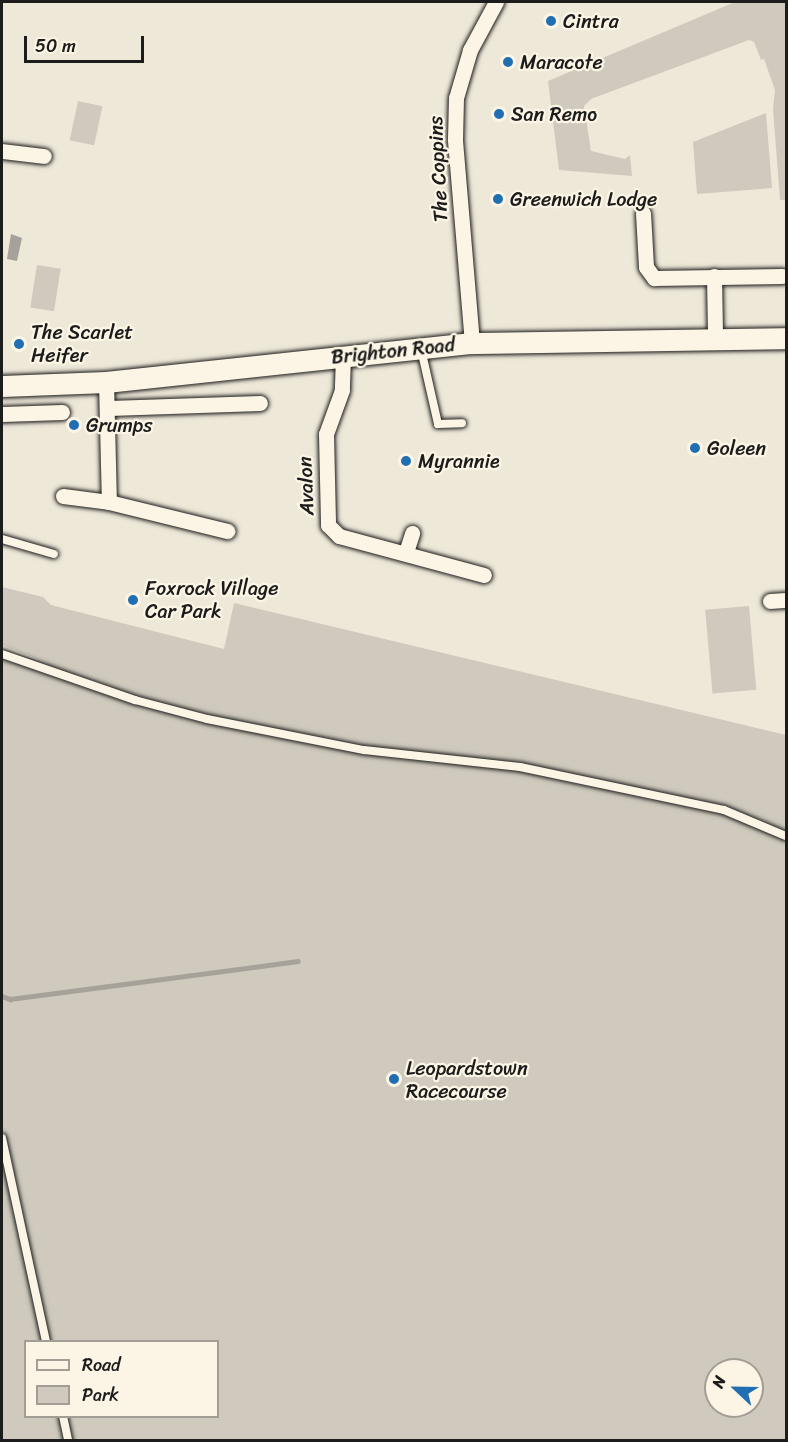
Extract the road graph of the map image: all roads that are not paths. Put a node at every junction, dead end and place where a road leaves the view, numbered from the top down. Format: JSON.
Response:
{"nodes":[{"id":1,"x":496,"y":2,"type":"edge"},
{"id":2,"x":2,"y":151,"type":"edge"},
{"id":3,"x":44,"y":156,"type":"dead end"},
{"id":4,"x":643,"y":213,"type":"dead end"},
{"id":5,"x":714,"y":276,"type":"junction"},
{"id":6,"x":782,"y":276,"type":"dead end"},
{"id":7,"x":714,"y":336,"type":"junction"},
{"id":8,"x":786,"y":338,"type":"edge"},
{"id":9,"x":472,"y":343,"type":"junction"},
{"id":10,"x":421,"y":348,"type":"junction"},
{"id":11,"x":343,"y":356,"type":"junction"},
{"id":12,"x":106,"y":382,"type":"junction"},
{"id":13,"x":2,"y":386,"type":"edge"},
{"id":14,"x":260,"y":403,"type":"dead end"},
{"id":15,"x":109,"y":408,"type":"junction"},
{"id":16,"x":62,"y":412,"type":"dead end"},
{"id":17,"x":2,"y":414,"type":"edge"},
{"id":18,"x":462,"y":423,"type":"dead end"},
{"id":19,"x":63,"y":496,"type":"dead end"},
{"id":20,"x":109,"y":502,"type":"junction"},
{"id":21,"x":227,"y":531,"type":"dead end"},
{"id":22,"x":412,"y":533,"type":"dead end"},
{"id":23,"x":2,"y":539,"type":"edge"},
{"id":24,"x":406,"y":552,"type":"junction"},
{"id":25,"x":54,"y":554,"type":"dead end"},
{"id":26,"x":484,"y":575,"type":"dead end"},
{"id":27,"x":786,"y":600,"type":"edge"},
{"id":28,"x":770,"y":601,"type":"dead end"},
{"id":29,"x":2,"y":654,"type":"edge"},
{"id":30,"x":786,"y":836,"type":"edge"},
{"id":31,"x":2,"y":1138,"type":"edge"},
{"id":32,"x":46,"y":1340,"type":"edge"},
{"id":33,"x":63,"y":1418,"type":"edge"},
{"id":34,"x":68,"y":1440,"type":"edge"}],
"edges":[{"from":1,"to":9,"type":"street","name":"The Coppins"},
{"from":2,"to":3,"type":"street"},
{"from":4,"to":5,"type":"street"},
{"from":5,"to":6,"type":"street"},
{"from":5,"to":7,"type":"street"},
{"from":7,"to":8,"type":"street","name":"Brighton Road"},
{"from":7,"to":9,"type":"street","name":"Brighton Road"},
{"from":9,"to":10,"type":"street","name":"Brighton Road"},
{"from":10,"to":11,"type":"street","name":"Brighton Road"},
{"from":10,"to":18,"type":"lane"},
{"from":11,"to":12,"type":"street","name":"Brighton Road"},
{"from":11,"to":24,"type":"street","name":"Avalon"},
{"from":12,"to":13,"type":"street","name":"Brighton Road"},
{"from":12,"to":15,"type":"street"},
{"from":14,"to":15,"type":"street"},
{"from":15,"to":20,"type":"street"},
{"from":16,"to":17,"type":"street"},
{"from":19,"to":20,"type":"street"},
{"from":20,"to":21,"type":"street"},
{"from":22,"to":24,"type":"street"},
{"from":23,"to":25,"type":"lane"},
{"from":24,"to":26,"type":"street","name":"Avalon"},
{"from":27,"to":28,"type":"street"},
{"from":29,"to":30,"type":"lane"},
{"from":31,"to":32,"type":"lane"},
{"from":33,"to":34,"type":"lane"}]}
